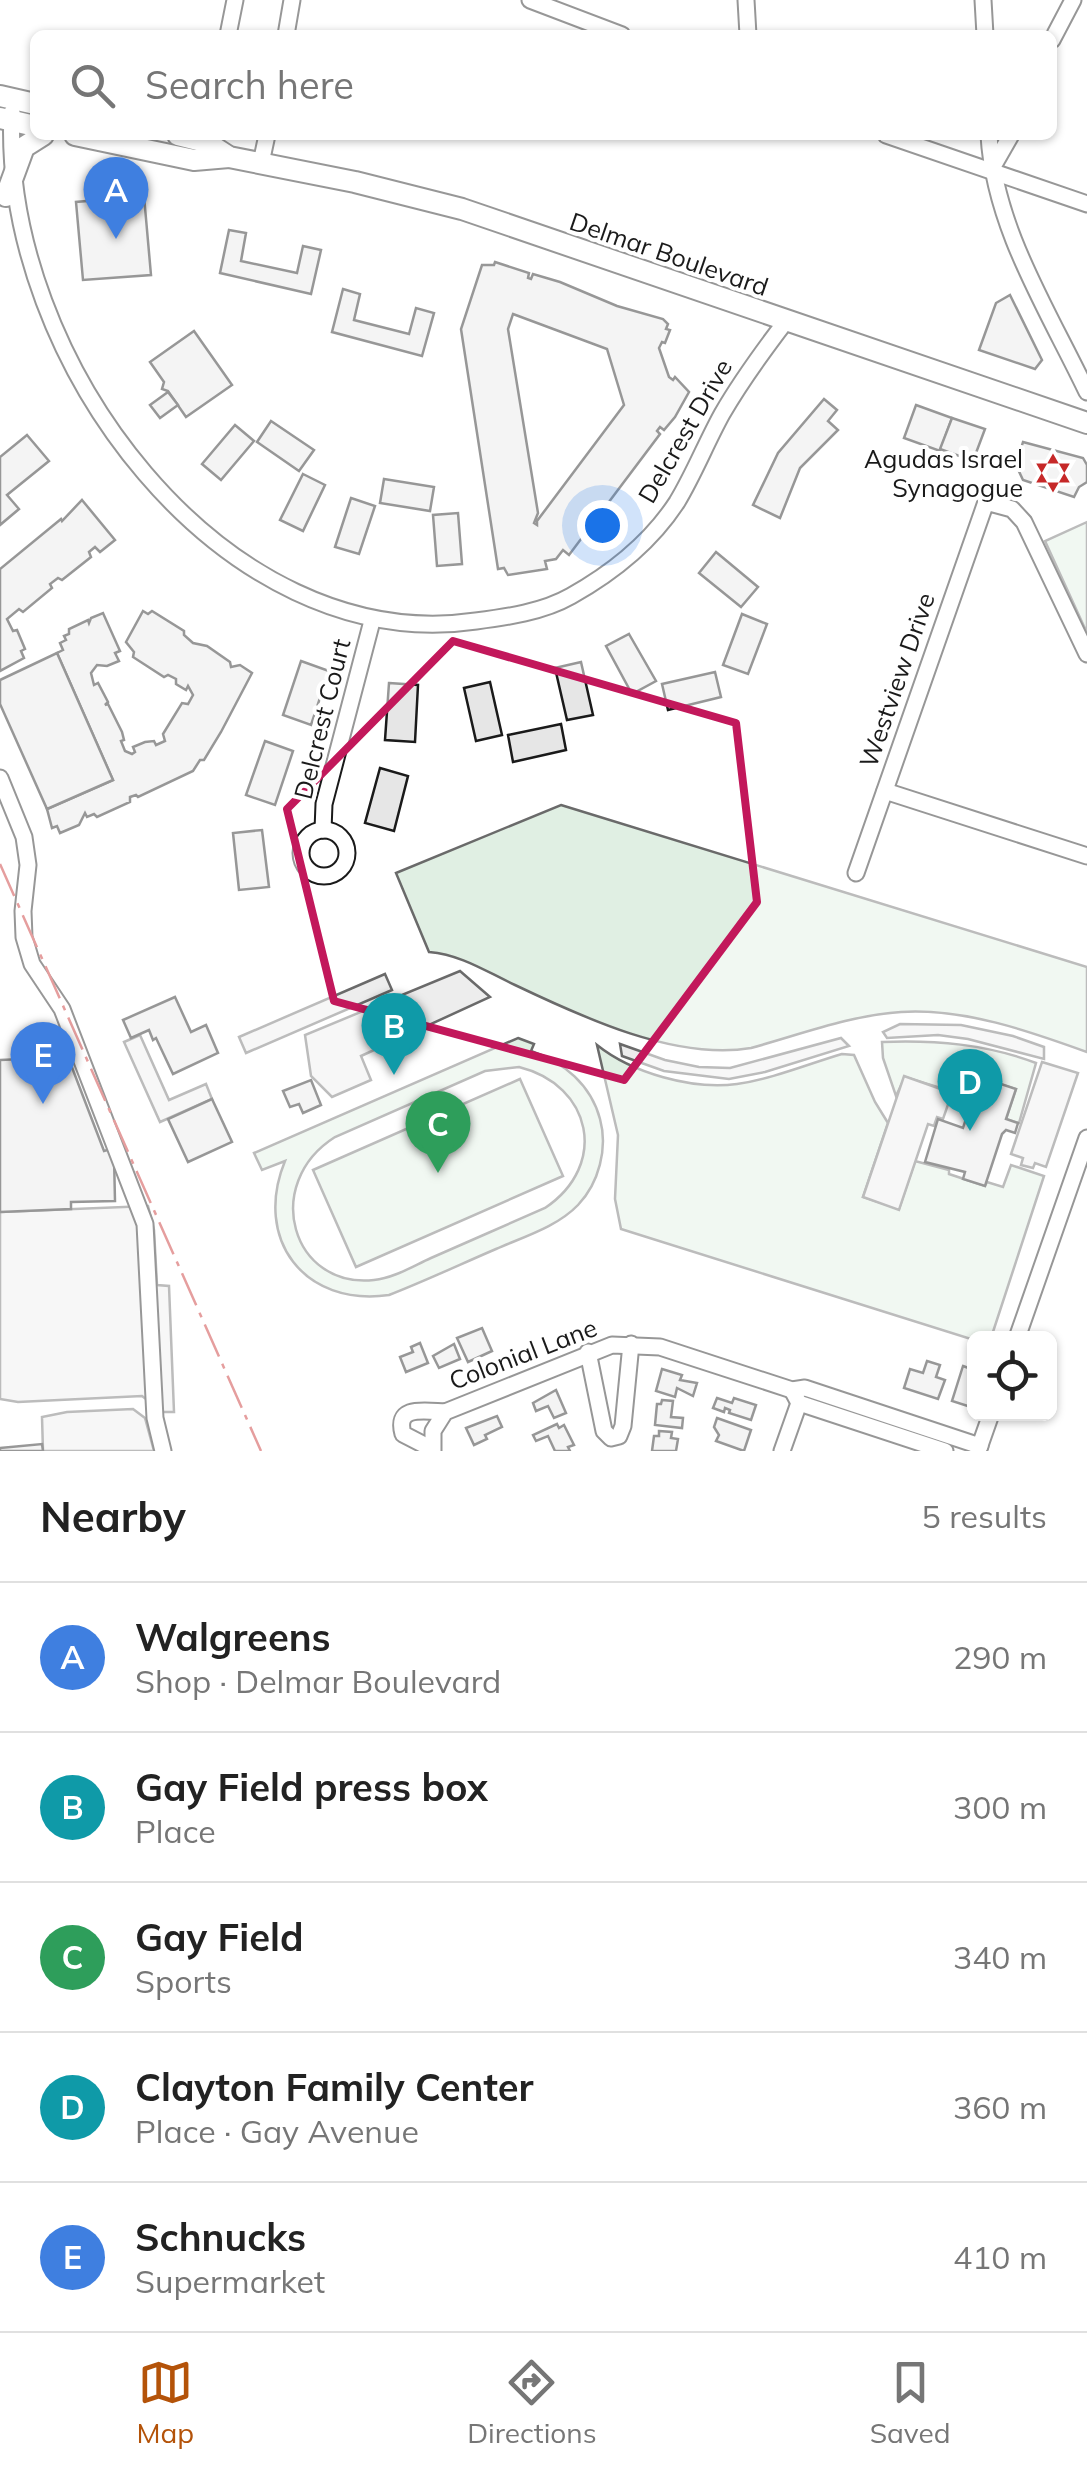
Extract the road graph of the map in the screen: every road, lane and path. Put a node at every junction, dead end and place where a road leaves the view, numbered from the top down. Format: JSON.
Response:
{"nodes":[{"id":1,"x":235,"y":0,"type":"edge"},
{"id":2,"x":292,"y":0,"type":"edge"},
{"id":3,"x":530,"y":0,"type":"edge"},
{"id":4,"x":746,"y":0,"type":"edge"},
{"id":5,"x":984,"y":0,"type":"edge"},
{"id":6,"x":1074,"y":0,"type":"edge"},
{"id":7,"x":229,"y":30,"type":"edge"},
{"id":8,"x":287,"y":30,"type":"edge"},
{"id":9,"x":609,"y":30,"type":"edge"},
{"id":10,"x":748,"y":30,"type":"edge"},
{"id":11,"x":984,"y":30,"type":"edge"},
{"id":12,"x":1057,"y":31,"type":"edge"},
{"id":13,"x":12,"y":107,"type":"edge"},
{"id":14,"x":35,"y":140,"type":"edge"},
{"id":15,"x":99,"y":140,"type":"edge"},
{"id":16,"x":209,"y":140,"type":"edge"},
{"id":17,"x":266,"y":140,"type":"edge"},
{"id":18,"x":901,"y":140,"type":"edge"},
{"id":19,"x":989,"y":140,"type":"edge"},
{"id":20,"x":1008,"y":140,"type":"edge"},
{"id":21,"x":229,"y":156,"type":"junction"},
{"id":22,"x":261,"y":163,"type":"junction"},
{"id":23,"x":991,"y":170,"type":"junction"},
{"id":24,"x":6,"y":196,"type":"junction"},
{"id":25,"x":1087,"y":204,"type":"edge"},
{"id":26,"x":14,"y":260,"type":"dead end"},
{"id":27,"x":786,"y":320,"type":"junction"},
{"id":28,"x":58,"y":370,"type":"dead end"},
{"id":29,"x":1087,"y":392,"type":"edge"},
{"id":30,"x":88,"y":421,"type":"dead end"},
{"id":31,"x":1087,"y":423,"type":"edge"},
{"id":32,"x":118,"y":464,"type":"dead end"},
{"id":33,"x":372,"y":621,"type":"junction"},
{"id":34,"x":1087,"y":654,"type":"edge"},
{"id":35,"x":0,"y":778,"type":"edge"},
{"id":36,"x":885,"y":790,"type":"junction"},
{"id":37,"x":323,"y":830,"type":"dead end"},
{"id":38,"x":1087,"y":856,"type":"edge"},
{"id":39,"x":856,"y":874,"type":"dead end"},
{"id":40,"x":1087,"y":1138,"type":"edge"},
{"id":41,"x":1083,"y":1167,"type":"edge"},
{"id":42,"x":1020,"y":1331,"type":"edge"},
{"id":43,"x":631,"y":1344,"type":"junction"},
{"id":44,"x":588,"y":1352,"type":"junction"},
{"id":45,"x":796,"y":1397,"type":"junction"},
{"id":46,"x":832,"y":1406,"type":"junction"},
{"id":47,"x":445,"y":1412,"type":"junction"},
{"id":48,"x":989,"y":1421,"type":"edge"},
{"id":49,"x":979,"y":1448,"type":"edge"},
{"id":50,"x":433,"y":1450,"type":"edge"},
{"id":51,"x":162,"y":1451,"type":"edge"},
{"id":52,"x":782,"y":1451,"type":"edge"},
{"id":53,"x":945,"y":1451,"type":"edge"}],
"edges":[{"from":1,"to":7,"type":"street"},
{"from":2,"to":8,"type":"street"},
{"from":3,"to":9,"type":"street"},
{"from":4,"to":10,"type":"street"},
{"from":5,"to":11,"type":"street"},
{"from":6,"to":12,"type":"street"},
{"from":13,"to":24,"type":"street"},
{"from":14,"to":24,"type":"main road"},
{"from":15,"to":21,"type":"main road","name":"Delmar Boulevard"},
{"from":16,"to":21,"type":"main road","name":"Delmar Boulevard"},
{"from":17,"to":22,"type":"street"},
{"from":18,"to":23,"type":"street"},
{"from":19,"to":23,"type":"street"},
{"from":20,"to":23,"type":"street"},
{"from":21,"to":22,"type":"main road","name":"Delmar Boulevard"},
{"from":22,"to":27,"type":"main road","name":"Delmar Boulevard"},
{"from":23,"to":25,"type":"street"},
{"from":23,"to":29,"type":"street"},
{"from":24,"to":26,"type":"street"},
{"from":27,"to":31,"type":"main road","name":"Delmar Boulevard"},
{"from":27,"to":33,"type":"street","name":"Delcrest Drive"},
{"from":28,"to":30,"type":"street"},
{"from":32,"to":33,"type":"street","name":"Delcrest Drive"},
{"from":33,"to":37,"type":"street","name":"Delcrest Court"},
{"from":34,"to":36,"type":"street","name":"Westview Drive"},
{"from":35,"to":51,"type":"street"},
{"from":36,"to":38,"type":"street"},
{"from":36,"to":39,"type":"street","name":"Westview Drive"},
{"from":40,"to":41,"type":"street"},
{"from":41,"to":42,"type":"street"},
{"from":43,"to":44,"type":"street","name":"Colonial Lane"},
{"from":43,"to":44,"type":"street"},
{"from":43,"to":45,"type":"street","name":"Colonial Lane"},
{"from":44,"to":47,"type":"street","name":"Colonial Lane"},
{"from":45,"to":46,"type":"street","name":"Colonial Lane"},
{"from":45,"to":52,"type":"street"},
{"from":46,"to":49,"type":"street","name":"Colonial Lane"},
{"from":46,"to":53,"type":"street","name":"Colonial Lane"},
{"from":47,"to":50,"type":"street","name":"Colonial Lane"},
{"from":47,"to":50,"type":"street","name":"Colonial Lane"},
{"from":48,"to":49,"type":"street"}]}
